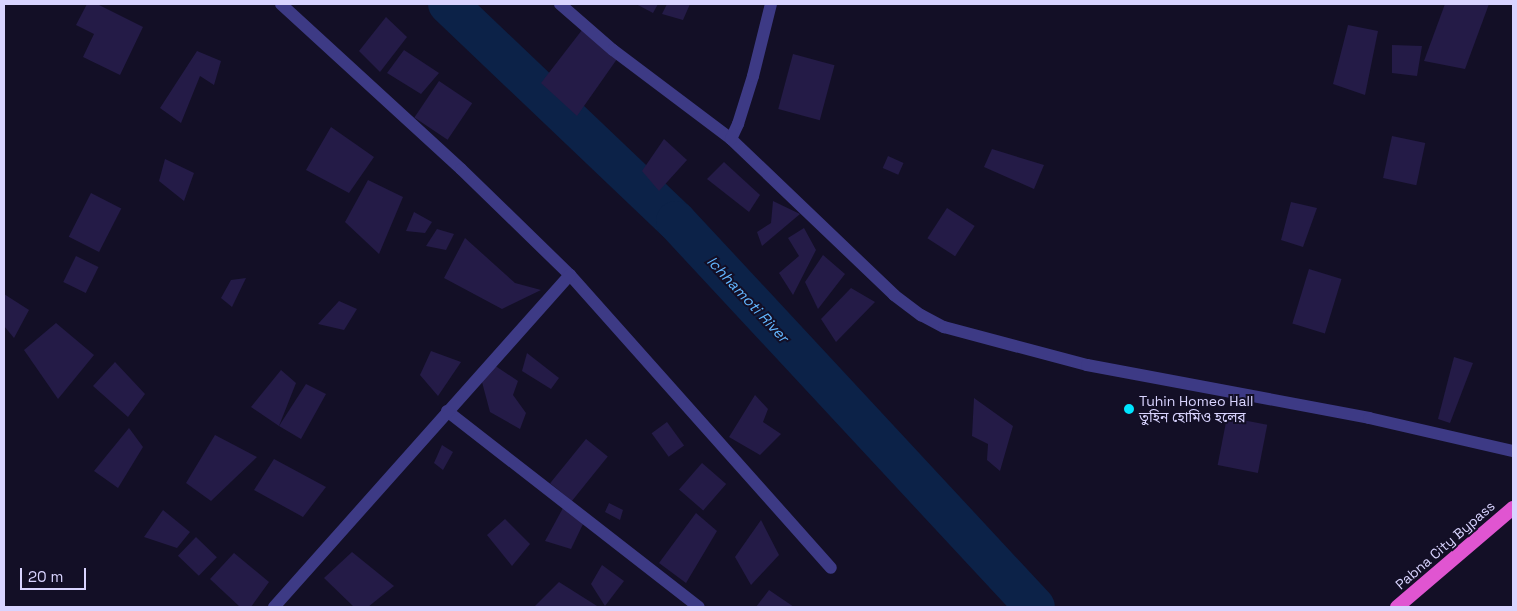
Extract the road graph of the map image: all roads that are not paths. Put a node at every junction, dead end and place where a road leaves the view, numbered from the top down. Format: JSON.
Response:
{"nodes":[{"id":1,"x":281,"y":4,"type":"edge"},
{"id":2,"x":560,"y":4,"type":"edge"},
{"id":3,"x":771,"y":4,"type":"edge"},
{"id":4,"x":731,"y":139,"type":"junction"},
{"id":5,"x":570,"y":276,"type":"junction"},
{"id":6,"x":447,"y":411,"type":"junction"},
{"id":7,"x":1513,"y":451,"type":"edge"},
{"id":8,"x":1513,"y":508,"type":"edge"},
{"id":9,"x":831,"y":568,"type":"dead end"},
{"id":10,"x":274,"y":607,"type":"edge"},
{"id":11,"x":699,"y":607,"type":"edge"},
{"id":12,"x":1397,"y":607,"type":"edge"}],
"edges":[{"from":1,"to":5,"type":"street"},
{"from":2,"to":4,"type":"street"},
{"from":3,"to":4,"type":"street"},
{"from":4,"to":7,"type":"street"},
{"from":5,"to":6,"type":"street"},
{"from":5,"to":9,"type":"street"},
{"from":6,"to":10,"type":"street"},
{"from":6,"to":11,"type":"street"},
{"from":8,"to":12,"type":"highway","name":"Pabna City Bypass"}]}
